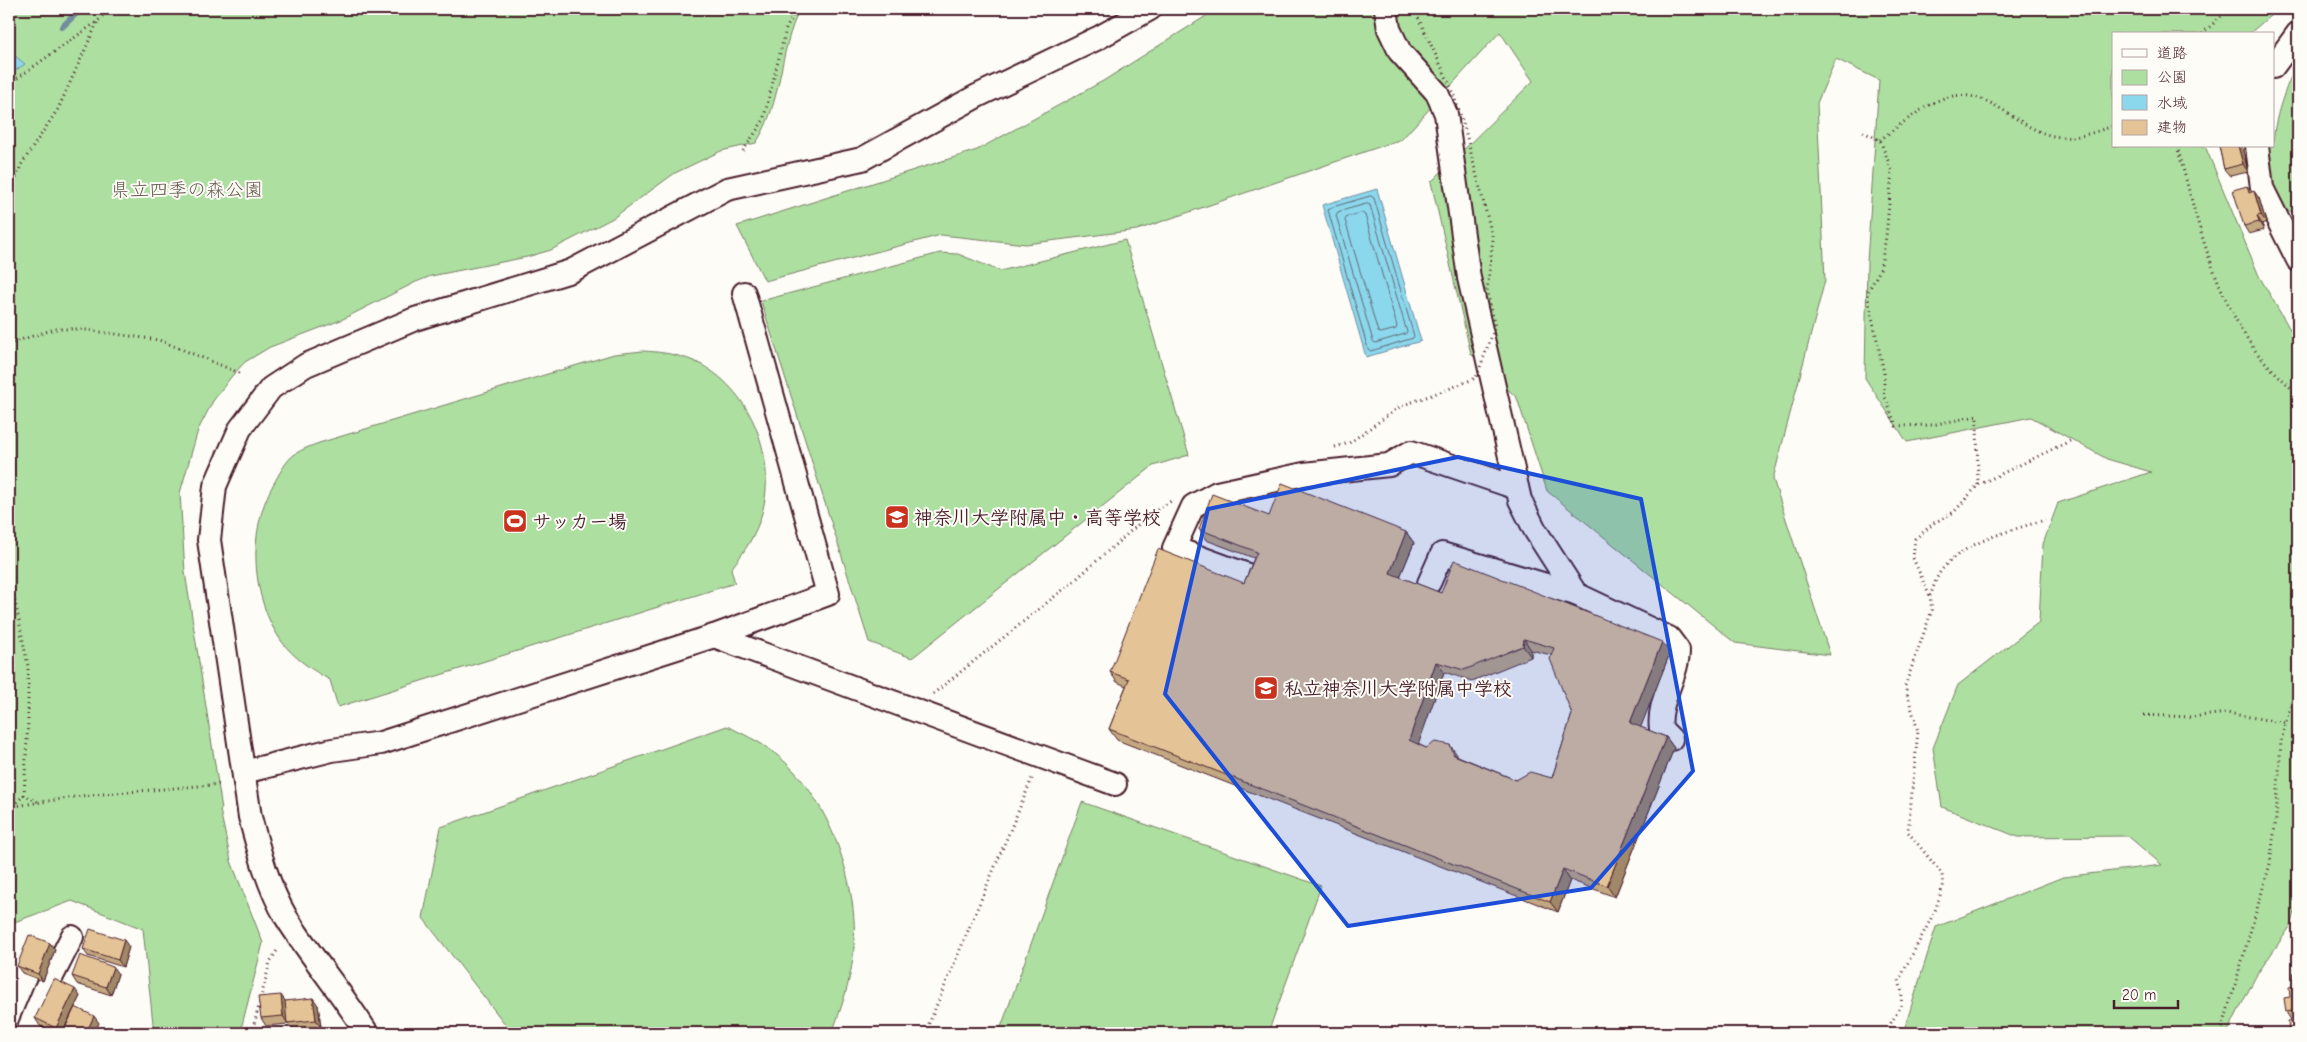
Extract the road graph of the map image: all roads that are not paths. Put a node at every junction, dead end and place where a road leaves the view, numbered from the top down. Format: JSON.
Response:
{"nodes":[{"id":1,"x":1150,"y":9,"type":"edge"},
{"id":2,"x":1386,"y":9,"type":"edge"},
{"id":3,"x":2298,"y":33,"type":"edge"},
{"id":4,"x":2274,"y":66,"type":"edge"},
{"id":5,"x":2257,"y":148,"type":"edge"},
{"id":6,"x":2289,"y":225,"type":"edge"},
{"id":7,"x":2298,"y":260,"type":"edge"},
{"id":8,"x":744,"y":293,"type":"dead end"},
{"id":9,"x":1517,"y":488,"type":"junction"},
{"id":10,"x":1429,"y":583,"type":"dead end"},
{"id":11,"x":1296,"y":593,"type":"edge"},
{"id":12,"x":1576,"y":594,"type":"junction"},
{"id":13,"x":714,"y":636,"type":"junction"},
{"id":14,"x":1672,"y":739,"type":"dead end"},
{"id":15,"x":244,"y":772,"type":"junction"},
{"id":16,"x":1115,"y":784,"type":"dead end"},
{"id":17,"x":72,"y":937,"type":"dead end"},
{"id":18,"x":27,"y":1033,"type":"edge"},
{"id":19,"x":367,"y":1033,"type":"edge"}],
"edges":[{"from":1,"to":15,"type":"street"},
{"from":2,"to":9,"type":"street"},
{"from":3,"to":4,"type":"street"},
{"from":5,"to":6,"type":"street"},
{"from":6,"to":7,"type":"street"},
{"from":8,"to":13,"type":"street"},
{"from":9,"to":11,"type":"street"},
{"from":9,"to":12,"type":"street"},
{"from":10,"to":12,"type":"street"},
{"from":12,"to":14,"type":"street"},
{"from":13,"to":15,"type":"street"},
{"from":13,"to":16,"type":"street"},
{"from":15,"to":19,"type":"street"},
{"from":17,"to":18,"type":"street"}]}
